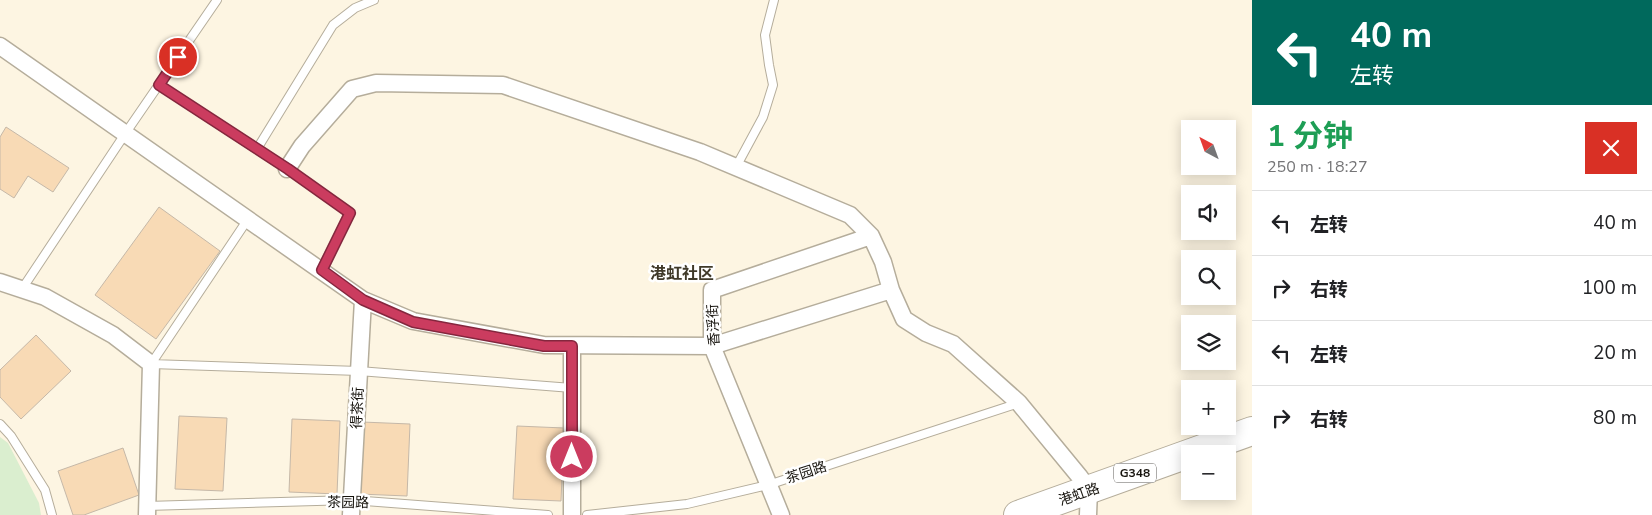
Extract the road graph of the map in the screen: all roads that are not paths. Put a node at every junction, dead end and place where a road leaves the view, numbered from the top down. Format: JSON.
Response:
{"nodes":[{"id":1,"x":218,"y":0,"type":"edge"},
{"id":2,"x":374,"y":0,"type":"edge"},
{"id":3,"x":774,"y":0,"type":"edge"},
{"id":4,"x":0,"y":46,"type":"edge"},
{"id":5,"x":159,"y":85,"type":"junction"},
{"id":6,"x":125,"y":134,"type":"junction"},
{"id":7,"x":256,"y":148,"type":"junction"},
{"id":8,"x":736,"y":167,"type":"junction"},
{"id":9,"x":288,"y":169,"type":"junction"},
{"id":10,"x":248,"y":219,"type":"junction"},
{"id":11,"x":872,"y":236,"type":"junction"},
{"id":12,"x":322,"y":270,"type":"junction"},
{"id":13,"x":0,"y":282,"type":"edge"},
{"id":14,"x":22,"y":289,"type":"junction"},
{"id":15,"x":891,"y":290,"type":"junction"},
{"id":16,"x":363,"y":300,"type":"junction"},
{"id":17,"x":572,"y":346,"type":"junction"},
{"id":18,"x":712,"y":346,"type":"junction"},
{"id":19,"x":151,"y":364,"type":"junction"},
{"id":20,"x":359,"y":371,"type":"junction"},
{"id":21,"x":572,"y":388,"type":"junction"},
{"id":22,"x":1020,"y":403,"type":"junction"},
{"id":23,"x":0,"y":424,"type":"edge"},
{"id":24,"x":1252,"y":431,"type":"edge"},
{"id":25,"x":768,"y":485,"type":"junction"},
{"id":26,"x":1088,"y":502,"type":"edge"},
{"id":27,"x":351,"y":508,"type":"edge"},
{"id":28,"x":147,"y":510,"type":"edge"},
{"id":29,"x":52,"y":515,"type":"edge"},
{"id":30,"x":548,"y":515,"type":"edge"},
{"id":31,"x":572,"y":515,"type":"edge"},
{"id":32,"x":587,"y":515,"type":"edge"},
{"id":33,"x":781,"y":515,"type":"edge"},
{"id":34,"x":1018,"y":515,"type":"edge"}],
"edges":[{"from":1,"to":5,"type":"lane"},
{"from":2,"to":7,"type":"lane"},
{"from":3,"to":8,"type":"lane"},
{"from":4,"to":6,"type":"street"},
{"from":5,"to":6,"type":"lane"},
{"from":5,"to":7,"type":"lane"},
{"from":6,"to":10,"type":"street"},
{"from":6,"to":14,"type":"lane"},
{"from":7,"to":9,"type":"lane"},
{"from":8,"to":9,"type":"street"},
{"from":8,"to":11,"type":"street"},
{"from":9,"to":12,"type":"lane"},
{"from":10,"to":12,"type":"street"},
{"from":10,"to":19,"type":"lane"},
{"from":11,"to":15,"type":"street"},
{"from":11,"to":18,"type":"street","name":"香浮街"},
{"from":12,"to":16,"type":"street"},
{"from":13,"to":14,"type":"street"},
{"from":14,"to":19,"type":"street"},
{"from":15,"to":18,"type":"street"},
{"from":15,"to":22,"type":"street"},
{"from":16,"to":17,"type":"street"},
{"from":16,"to":20,"type":"street","name":"得茶街"},
{"from":17,"to":18,"type":"street"},
{"from":17,"to":21,"type":"street"},
{"from":18,"to":25,"type":"street","name":"香浮街"},
{"from":19,"to":20,"type":"lane"},
{"from":19,"to":28,"type":"street"},
{"from":20,"to":21,"type":"lane"},
{"from":20,"to":27,"type":"street","name":"得茶街"},
{"from":21,"to":31,"type":"street"},
{"from":22,"to":25,"type":"lane","name":"茶园路"},
{"from":22,"to":26,"type":"street"},
{"from":23,"to":29,"type":"lane"},
{"from":24,"to":26,"type":"highway","name":"港虹路","number":"G348"},
{"from":25,"to":32,"type":"lane","name":"茶园路"},
{"from":25,"to":33,"type":"street","name":"香浮街"},
{"from":26,"to":34,"type":"highway","name":"港虹路","number":"G348"},
{"from":27,"to":28,"type":"lane","name":"茶园路"},
{"from":27,"to":30,"type":"lane","name":"茶园路"}]}
